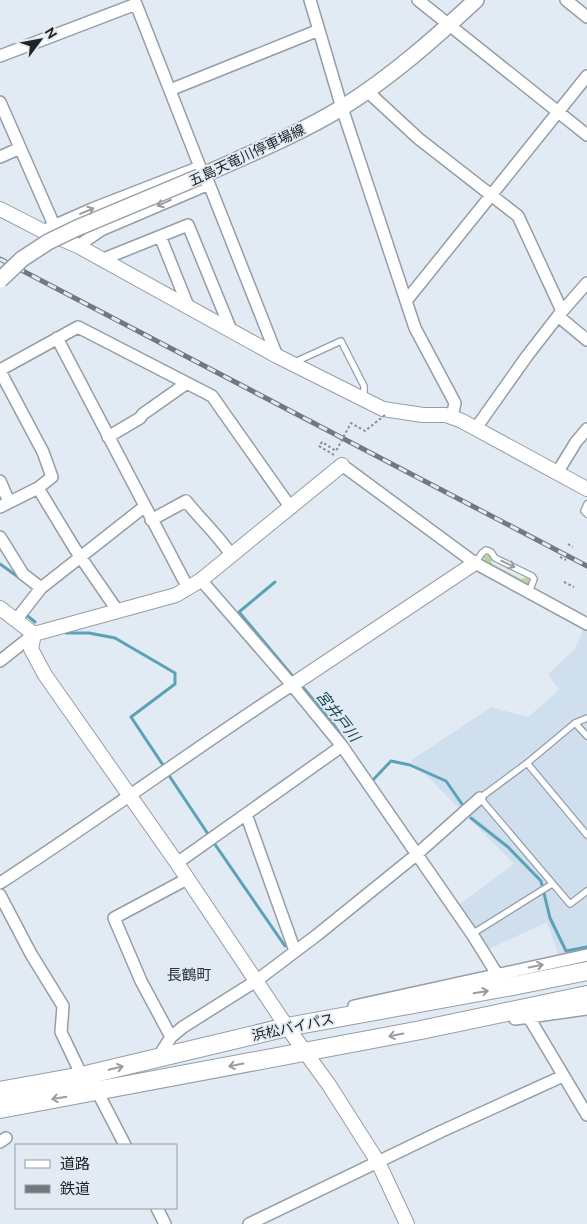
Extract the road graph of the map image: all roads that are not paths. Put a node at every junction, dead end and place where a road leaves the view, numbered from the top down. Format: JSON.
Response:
{"nodes":[{"id":1,"x":418,"y":0,"type":"edge"},
{"id":2,"x":476,"y":0,"type":"edge"},
{"id":3,"x":566,"y":0,"type":"edge"},
{"id":4,"x":138,"y":1,"type":"edge"},
{"id":5,"x":311,"y":1,"type":"edge"},
{"id":6,"x":587,"y":17,"type":"edge"},
{"id":7,"x":449,"y":25,"type":"junction"},
{"id":8,"x":319,"y":30,"type":"junction"},
{"id":9,"x":0,"y":56,"type":"edge"},
{"id":10,"x":587,"y":76,"type":"edge"},
{"id":11,"x":170,"y":90,"type":"junction"},
{"id":12,"x":368,"y":91,"type":"junction"},
{"id":13,"x":0,"y":102,"type":"edge"},
{"id":14,"x":342,"y":108,"type":"junction"},
{"id":15,"x":557,"y":112,"type":"junction"},
{"id":16,"x":587,"y":136,"type":"edge"},
{"id":17,"x":20,"y":148,"type":"junction"},
{"id":18,"x":0,"y":157,"type":"edge"},
{"id":19,"x":203,"y":176,"type":"junction"},
{"id":20,"x":492,"y":194,"type":"junction"},
{"id":21,"x":0,"y":209,"type":"edge"},
{"id":22,"x":48,"y":228,"type":"junction"},
{"id":23,"x":160,"y":236,"type":"junction"},
{"id":24,"x":78,"y":246,"type":"junction"},
{"id":25,"x":101,"y":260,"type":"junction"},
{"id":26,"x":0,"y":280,"type":"edge"},
{"id":27,"x":587,"y":283,"type":"edge"},
{"id":28,"x":406,"y":301,"type":"junction"},
{"id":29,"x":188,"y":306,"type":"junction"},
{"id":30,"x":560,"y":314,"type":"junction"},
{"id":31,"x":231,"y":330,"type":"junction"},
{"id":32,"x":57,"y":338,"type":"junction"},
{"id":33,"x":587,"y":340,"type":"edge"},
{"id":34,"x":277,"y":356,"type":"junction"},
{"id":35,"x":293,"y":363,"type":"junction"},
{"id":36,"x":0,"y":371,"type":"edge"},
{"id":37,"x":187,"y":383,"type":"junction"},
{"id":38,"x":364,"y":399,"type":"junction"},
{"id":39,"x":452,"y":417,"type":"junction"},
{"id":40,"x":476,"y":428,"type":"junction"},
{"id":41,"x":587,"y":429,"type":"edge"},
{"id":42,"x":108,"y":437,"type":"junction"},
{"id":43,"x":338,"y":460,"type":"joint"},
{"id":44,"x":557,"y":473,"type":"junction"},
{"id":45,"x":0,"y":481,"type":"edge"},
{"id":46,"x":38,"y":488,"type":"junction"},
{"id":47,"x":587,"y":489,"type":"edge"},
{"id":48,"x":587,"y":504,"type":"edge"},
{"id":49,"x":5,"y":505,"type":"edge"},
{"id":50,"x":144,"y":507,"type":"junction"},
{"id":51,"x":291,"y":508,"type":"junction"},
{"id":52,"x":587,"y":514,"type":"edge"},
{"id":53,"x":151,"y":520,"type":"junction"},
{"id":54,"x":0,"y":537,"type":"edge"},
{"id":55,"x":232,"y":556,"type":"junction"},
{"id":56,"x":81,"y":557,"type":"junction"},
{"id":57,"x":475,"y":563,"type":"junction"},
{"id":58,"x":201,"y":580,"type":"junction"},
{"id":59,"x":42,"y":588,"type":"junction"},
{"id":60,"x":188,"y":588,"type":"junction"},
{"id":61,"x":529,"y":592,"type":"junction"},
{"id":62,"x":0,"y":608,"type":"edge"},
{"id":63,"x":117,"y":610,"type":"junction"},
{"id":64,"x":20,"y":615,"type":"junction"},
{"id":65,"x":587,"y":624,"type":"edge"},
{"id":66,"x":34,"y":634,"type":"junction"},
{"id":67,"x":0,"y":661,"type":"edge"},
{"id":68,"x":295,"y":683,"type":"junction"},
{"id":69,"x":587,"y":718,"type":"edge"},
{"id":70,"x":575,"y":723,"type":"junction"},
{"id":71,"x":587,"y":736,"type":"edge"},
{"id":72,"x":342,"y":746,"type":"junction"},
{"id":73,"x":527,"y":763,"type":"junction"},
{"id":74,"x":130,"y":795,"type":"junction"},
{"id":75,"x":480,"y":798,"type":"junction"},
{"id":76,"x":246,"y":814,"type":"junction"},
{"id":77,"x":587,"y":835,"type":"edge"},
{"id":78,"x":416,"y":855,"type":"junction"},
{"id":79,"x":177,"y":864,"type":"junction"},
{"id":80,"x":187,"y":879,"type":"junction"},
{"id":81,"x":0,"y":883,"type":"edge"},
{"id":82,"x":551,"y":885,"type":"junction"},
{"id":83,"x":587,"y":891,"type":"edge"},
{"id":84,"x":0,"y":895,"type":"edge"},
{"id":85,"x":472,"y":934,"type":"junction"},
{"id":86,"x":295,"y":951,"type":"junction"},
{"id":87,"x":587,"y":955,"type":"edge"},
{"id":88,"x":587,"y":970,"type":"edge"},
{"id":89,"x":497,"y":974,"type":"junction"},
{"id":90,"x":256,"y":981,"type":"junction"},
{"id":91,"x":587,"y":995,"type":"edge"},
{"id":92,"x":587,"y":1009,"type":"edge"},
{"id":93,"x":528,"y":1016,"type":"junction"},
{"id":94,"x":285,"y":1024,"type":"junction"},
{"id":95,"x":421,"y":1030,"type":"junction"},
{"id":96,"x":171,"y":1037,"type":"junction"},
{"id":97,"x":306,"y":1052,"type":"junction"},
{"id":98,"x":157,"y":1059,"type":"junction"},
{"id":99,"x":82,"y":1076,"type":"junction"},
{"id":100,"x":564,"y":1076,"type":"junction"},
{"id":101,"x":0,"y":1091,"type":"edge"},
{"id":102,"x":97,"y":1091,"type":"junction"},
{"id":103,"x":0,"y":1109,"type":"edge"},
{"id":104,"x":587,"y":1115,"type":"edge"},
{"id":105,"x":124,"y":1144,"type":"edge"},
{"id":106,"x":378,"y":1162,"type":"junction"},
{"id":107,"x":158,"y":1209,"type":"edge"},
{"id":108,"x":165,"y":1224,"type":"edge"},
{"id":109,"x":249,"y":1224,"type":"edge"},
{"id":110,"x":407,"y":1224,"type":"edge"}],
"edges":[{"from":1,"to":7,"type":"street"},
{"from":2,"to":7,"type":"main road","name":"五島天竜川停車場線"},
{"from":3,"to":6,"type":"street"},
{"from":4,"to":9,"type":"street"},
{"from":4,"to":11,"type":"street"},
{"from":5,"to":8,"type":"street"},
{"from":7,"to":12,"type":"main road","name":"五島天竜川停車場線"},
{"from":7,"to":15,"type":"street"},
{"from":8,"to":11,"type":"street"},
{"from":8,"to":14,"type":"street"},
{"from":10,"to":15,"type":"street"},
{"from":11,"to":19,"type":"street"},
{"from":12,"to":14,"type":"main road","name":"五島天竜川停車場線"},
{"from":12,"to":20,"type":"street"},
{"from":13,"to":17,"type":"street"},
{"from":14,"to":19,"type":"main road","name":"五島天竜川停車場線"},
{"from":14,"to":28,"type":"street"},
{"from":15,"to":16,"type":"street"},
{"from":15,"to":20,"type":"street"},
{"from":17,"to":18,"type":"street"},
{"from":17,"to":22,"type":"street"},
{"from":22,"to":19,"type":"street","one_way":true},
{"from":19,"to":24,"type":"street","one_way":true},
{"from":19,"to":26,"type":"main road","name":"五島天竜川停車場線","bridge":true},
{"from":19,"to":34,"type":"street"},
{"from":20,"to":28,"type":"street"},
{"from":20,"to":30,"type":"street"},
{"from":21,"to":22,"type":"street"},
{"from":22,"to":24,"type":"street"},
{"from":23,"to":25,"type":"street"},
{"from":23,"to":29,"type":"street"},
{"from":23,"to":31,"type":"street"},
{"from":24,"to":25,"type":"street"},
{"from":25,"to":29,"type":"street"},
{"from":27,"to":30,"type":"street"},
{"from":28,"to":39,"type":"street"},
{"from":29,"to":31,"type":"street"},
{"from":30,"to":33,"type":"street"},
{"from":30,"to":40,"type":"street"},
{"from":31,"to":34,"type":"street"},
{"from":32,"to":36,"type":"street"},
{"from":32,"to":37,"type":"street"},
{"from":32,"to":42,"type":"street"},
{"from":34,"to":35,"type":"street"},
{"from":35,"to":38,"type":"street"},
{"from":35,"to":38,"type":"lane"},
{"from":36,"to":46,"type":"street"},
{"from":37,"to":42,"type":"street"},
{"from":37,"to":51,"type":"street"},
{"from":38,"to":39,"type":"street"},
{"from":39,"to":40,"type":"street"},
{"from":40,"to":44,"type":"street"},
{"from":41,"to":44,"type":"street"},
{"from":42,"to":50,"type":"street"},
{"from":43,"to":51,"type":"street"},
{"from":43,"to":57,"type":"street"},
{"from":44,"to":47,"type":"street"},
{"from":45,"to":49,"type":"street"},
{"from":46,"to":49,"type":"street"},
{"from":46,"to":56,"type":"street"},
{"from":48,"to":52,"type":"lane"},
{"from":50,"to":53,"type":"street"},
{"from":50,"to":56,"type":"street"},
{"from":51,"to":55,"type":"street"},
{"from":53,"to":55,"type":"street"},
{"from":53,"to":60,"type":"street"},
{"from":54,"to":59,"type":"street"},
{"from":55,"to":58,"type":"street"},
{"from":56,"to":59,"type":"street"},
{"from":56,"to":63,"type":"street"},
{"from":57,"to":61,"type":"street"},
{"from":57,"to":61,"type":"lane","one_way":true},
{"from":57,"to":68,"type":"street"},
{"from":58,"to":60,"type":"street"},
{"from":58,"to":68,"type":"street"},
{"from":59,"to":64,"type":"street"},
{"from":60,"to":63,"type":"street"},
{"from":61,"to":65,"type":"street"},
{"from":62,"to":64,"type":"street"},
{"from":63,"to":66,"type":"street"},
{"from":64,"to":66,"type":"street"},
{"from":66,"to":67,"type":"street"},
{"from":66,"to":74,"type":"street"},
{"from":68,"to":72,"type":"street"},
{"from":68,"to":74,"type":"street"},
{"from":69,"to":70,"type":"lane"},
{"from":70,"to":71,"type":"lane"},
{"from":70,"to":73,"type":"lane"},
{"from":72,"to":76,"type":"street"},
{"from":72,"to":78,"type":"street"},
{"from":73,"to":75,"type":"lane"},
{"from":73,"to":77,"type":"lane"},
{"from":74,"to":79,"type":"street"},
{"from":74,"to":81,"type":"street"},
{"from":75,"to":78,"type":"street"},
{"from":75,"to":82,"type":"lane"},
{"from":76,"to":79,"type":"street"},
{"from":76,"to":86,"type":"street"},
{"from":78,"to":85,"type":"street"},
{"from":78,"to":86,"type":"street"},
{"from":79,"to":80,"type":"street"},
{"from":80,"to":90,"type":"street"},
{"from":80,"to":96,"type":"street"},
{"from":82,"to":83,"type":"lane"},
{"from":82,"to":85,"type":"lane"},
{"from":84,"to":99,"type":"street"},
{"from":85,"to":89,"type":"street"},
{"from":86,"to":90,"type":"street"},
{"from":89,"to":87,"type":"street","one_way":true},
{"from":94,"to":88,"type":"highway","name":"浜松バイパス","one_way":true},
{"from":89,"to":94,"type":"street"},
{"from":90,"to":94,"type":"street"},
{"from":90,"to":96,"type":"street"},
{"from":91,"to":95,"type":"highway","name":"浜松バイパス"},
{"from":92,"to":93,"type":"street"},
{"from":93,"to":95,"type":"street"},
{"from":93,"to":100,"type":"street"},
{"from":94,"to":97,"type":"street"},
{"from":94,"to":98,"type":"highway","name":"浜松バイパス"},
{"from":95,"to":97,"type":"highway","name":"浜松バイパス","one_way":true},
{"from":96,"to":98,"type":"street"},
{"from":97,"to":102,"type":"highway","name":"浜松バイパス","one_way":true},
{"from":97,"to":106,"type":"street"},
{"from":99,"to":98,"type":"highway","name":"浜松バイパス","one_way":true},
{"from":99,"to":101,"type":"highway","name":"浜松バイパス"},
{"from":100,"to":104,"type":"street"},
{"from":100,"to":106,"type":"street"},
{"from":102,"to":103,"type":"highway","name":"浜松バイパス","one_way":true},
{"from":102,"to":105,"type":"street"},
{"from":106,"to":109,"type":"street"},
{"from":106,"to":110,"type":"street"},
{"from":107,"to":108,"type":"street"}]}
